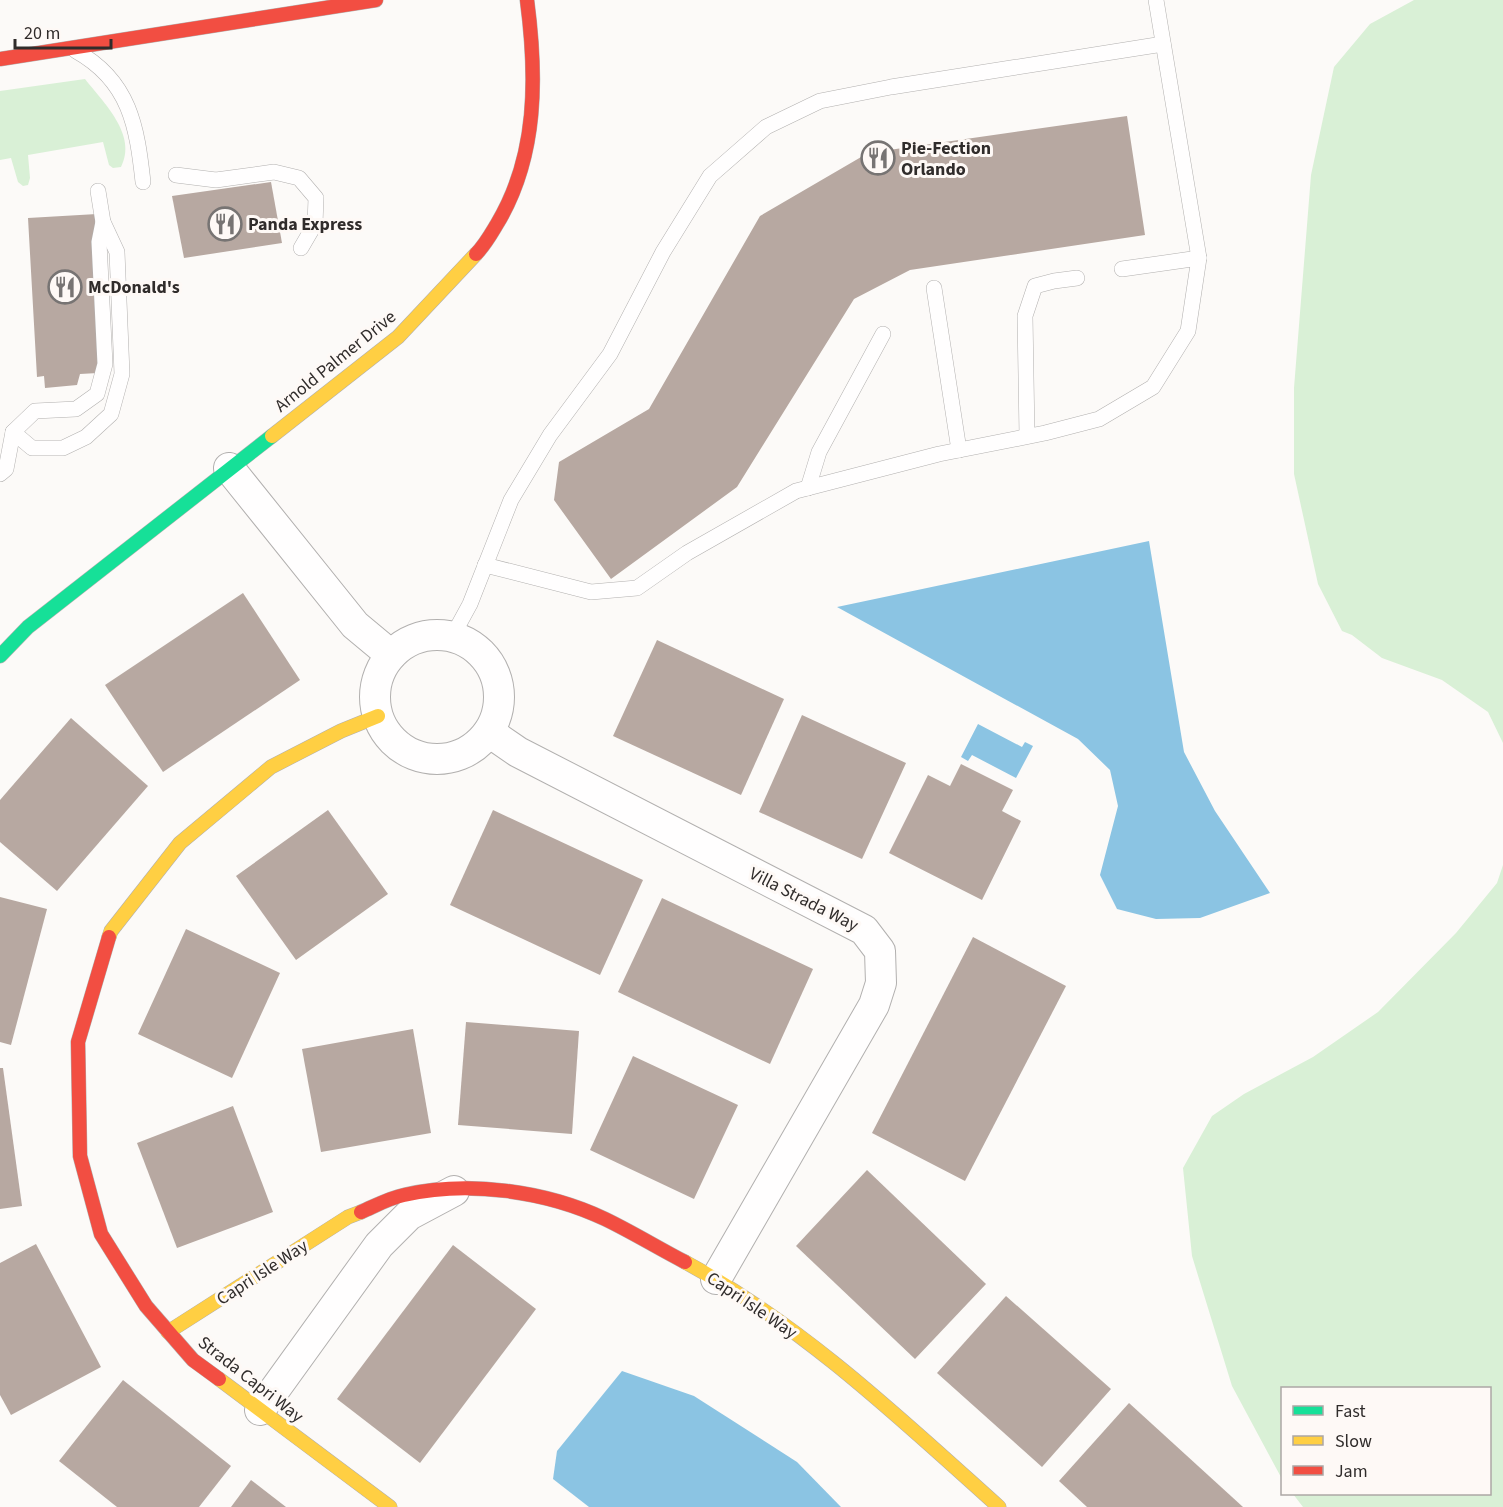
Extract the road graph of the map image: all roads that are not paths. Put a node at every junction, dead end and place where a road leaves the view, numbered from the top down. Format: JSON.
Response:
{"nodes":[{"id":1,"x":376,"y":0,"type":"edge"},
{"id":2,"x":527,"y":0,"type":"edge"},
{"id":3,"x":1156,"y":0,"type":"edge"},
{"id":4,"x":1163,"y":44,"type":"junction"},
{"id":5,"x":71,"y":48,"type":"junction"},
{"id":6,"x":0,"y":59,"type":"edge"},
{"id":7,"x":176,"y":175,"type":"dead end"},
{"id":8,"x":143,"y":182,"type":"dead end"},
{"id":9,"x":98,"y":191,"type":"dead end"},
{"id":10,"x":103,"y":222,"type":"junction"},
{"id":11,"x":301,"y":248,"type":"dead end"},
{"id":12,"x":1198,"y":258,"type":"junction"},
{"id":13,"x":1122,"y":269,"type":"dead end"},
{"id":14,"x":1077,"y":278,"type":"dead end"},
{"id":15,"x":934,"y":288,"type":"dead end"},
{"id":16,"x":883,"y":334,"type":"dead end"},
{"id":17,"x":13,"y":432,"type":"junction"},
{"id":18,"x":1027,"y":436,"type":"junction"},
{"id":19,"x":959,"y":450,"type":"junction"},
{"id":20,"x":230,"y":468,"type":"junction"},
{"id":21,"x":0,"y":474,"type":"edge"},
{"id":22,"x":808,"y":488,"type":"junction"},
{"id":23,"x":485,"y":565,"type":"junction"},
{"id":24,"x":452,"y":637,"type":"junction"},
{"id":25,"x":391,"y":655,"type":"junction"},
{"id":26,"x":0,"y":656,"type":"edge"},
{"id":27,"x":378,"y":716,"type":"junction"},
{"id":28,"x":489,"y":732,"type":"junction"},
{"id":29,"x":460,"y":1188,"type":"junction"},
{"id":30,"x":716,"y":1279,"type":"junction"},
{"id":31,"x":168,"y":1332,"type":"junction"},
{"id":32,"x":260,"y":1410,"type":"junction"},
{"id":33,"x":390,"y":1507,"type":"edge"},
{"id":34,"x":999,"y":1507,"type":"edge"}],
"edges":[{"from":1,"to":5,"type":"street"},
{"from":2,"to":20,"type":"street","name":"Arnold Palmer Drive"},
{"from":3,"to":4,"type":"lane"},
{"from":4,"to":12,"type":"lane"},
{"from":4,"to":23,"type":"lane"},
{"from":5,"to":6,"type":"street"},
{"from":5,"to":8,"type":"lane"},
{"from":7,"to":11,"type":"lane"},
{"from":9,"to":10,"type":"lane"},
{"from":10,"to":17,"type":"lane"},
{"from":10,"to":17,"type":"lane"},
{"from":12,"to":13,"type":"lane"},
{"from":12,"to":18,"type":"lane"},
{"from":14,"to":18,"type":"lane"},
{"from":15,"to":19,"type":"lane"},
{"from":16,"to":22,"type":"lane"},
{"from":17,"to":21,"type":"lane"},
{"from":18,"to":19,"type":"lane"},
{"from":19,"to":22,"type":"lane"},
{"from":20,"to":25,"type":"street"},
{"from":20,"to":26,"type":"street","name":"Arnold Palmer Drive"},
{"from":22,"to":23,"type":"lane"},
{"from":23,"to":24,"type":"lane"},
{"from":24,"to":25,"type":"street"},
{"from":24,"to":28,"type":"street"},
{"from":25,"to":27,"type":"street"},
{"from":27,"to":28,"type":"street"},
{"from":27,"to":31,"type":"street","name":"Strada Capri Way"},
{"from":28,"to":30,"type":"street","name":"Villa Strada Way"},
{"from":29,"to":30,"type":"street","name":"Capri Isle Way"},
{"from":29,"to":31,"type":"street","name":"Capri Isle Way"},
{"from":29,"to":32,"type":"street"},
{"from":30,"to":34,"type":"street","name":"Capri Isle Way"},
{"from":31,"to":32,"type":"street","name":"Strada Capri Way"},
{"from":32,"to":33,"type":"street","name":"Strada Capri Way"}]}
